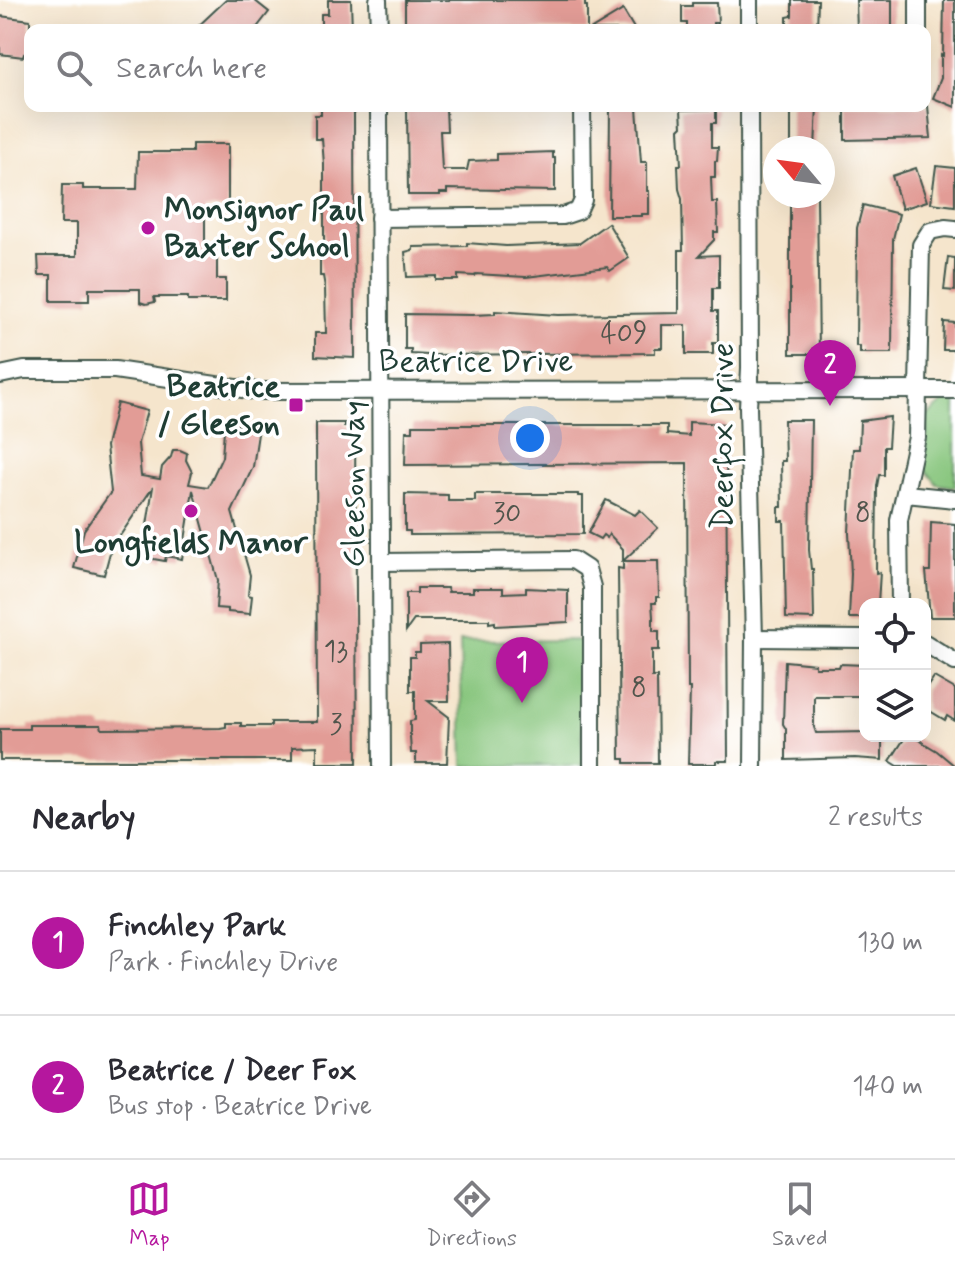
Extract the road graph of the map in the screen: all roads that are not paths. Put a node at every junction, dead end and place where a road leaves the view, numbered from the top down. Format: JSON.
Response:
{"nodes":[{"id":1,"x":378,"y":0,"type":"edge"},
{"id":2,"x":749,"y":0,"type":"edge"},
{"id":3,"x":918,"y":0,"type":"edge"},
{"id":4,"x":379,"y":24,"type":"edge"},
{"id":5,"x":749,"y":24,"type":"edge"},
{"id":6,"x":918,"y":24,"type":"edge"},
{"id":7,"x":379,"y":112,"type":"edge"},
{"id":8,"x":582,"y":112,"type":"edge"},
{"id":9,"x":749,"y":112,"type":"edge"},
{"id":10,"x":379,"y":218,"type":"junction"},
{"id":11,"x":955,"y":229,"type":"edge"},
{"id":12,"x":0,"y":375,"type":"edge"},
{"id":13,"x":916,"y":389,"type":"junction"},
{"id":14,"x":381,"y":390,"type":"junction"},
{"id":15,"x":749,"y":390,"type":"junction"},
{"id":16,"x":955,"y":390,"type":"edge"},
{"id":17,"x":906,"y":494,"type":"junction"},
{"id":18,"x":955,"y":499,"type":"edge"},
{"id":19,"x":382,"y":562,"type":"junction"},
{"id":20,"x":900,"y":598,"type":"edge"},
{"id":21,"x":754,"y":638,"type":"junction"},
{"id":22,"x":859,"y":639,"type":"edge"},
{"id":23,"x":931,"y":647,"type":"edge"},
{"id":24,"x":955,"y":662,"type":"edge"},
{"id":25,"x":382,"y":766,"type":"edge"},
{"id":26,"x":592,"y":766,"type":"edge"},
{"id":27,"x":753,"y":766,"type":"edge"}],
"edges":[{"from":1,"to":4,"type":"street"},
{"from":2,"to":5,"type":"street"},
{"from":3,"to":6,"type":"street"},
{"from":7,"to":10,"type":"street","name":"Gleeson Way"},
{"from":8,"to":10,"type":"street"},
{"from":9,"to":15,"type":"street","name":"Deerfox Drive"},
{"from":10,"to":14,"type":"street","name":"Gleeson Way"},
{"from":11,"to":13,"type":"street"},
{"from":12,"to":14,"type":"street","name":"Beatrice Drive"},
{"from":13,"to":15,"type":"street","name":"Beatrice Drive"},
{"from":13,"to":16,"type":"street","name":"Beatrice Drive"},
{"from":13,"to":17,"type":"street"},
{"from":14,"to":15,"type":"street","name":"Beatrice Drive"},
{"from":14,"to":19,"type":"street","name":"Gleeson Way"},
{"from":15,"to":21,"type":"street","name":"Deerfox Drive"},
{"from":17,"to":18,"type":"street"},
{"from":17,"to":20,"type":"street"},
{"from":19,"to":25,"type":"street","name":"Gleeson Way"},
{"from":19,"to":26,"type":"street"},
{"from":21,"to":22,"type":"street"},
{"from":21,"to":27,"type":"street","name":"Deerfox Drive"},
{"from":23,"to":24,"type":"street"}]}
